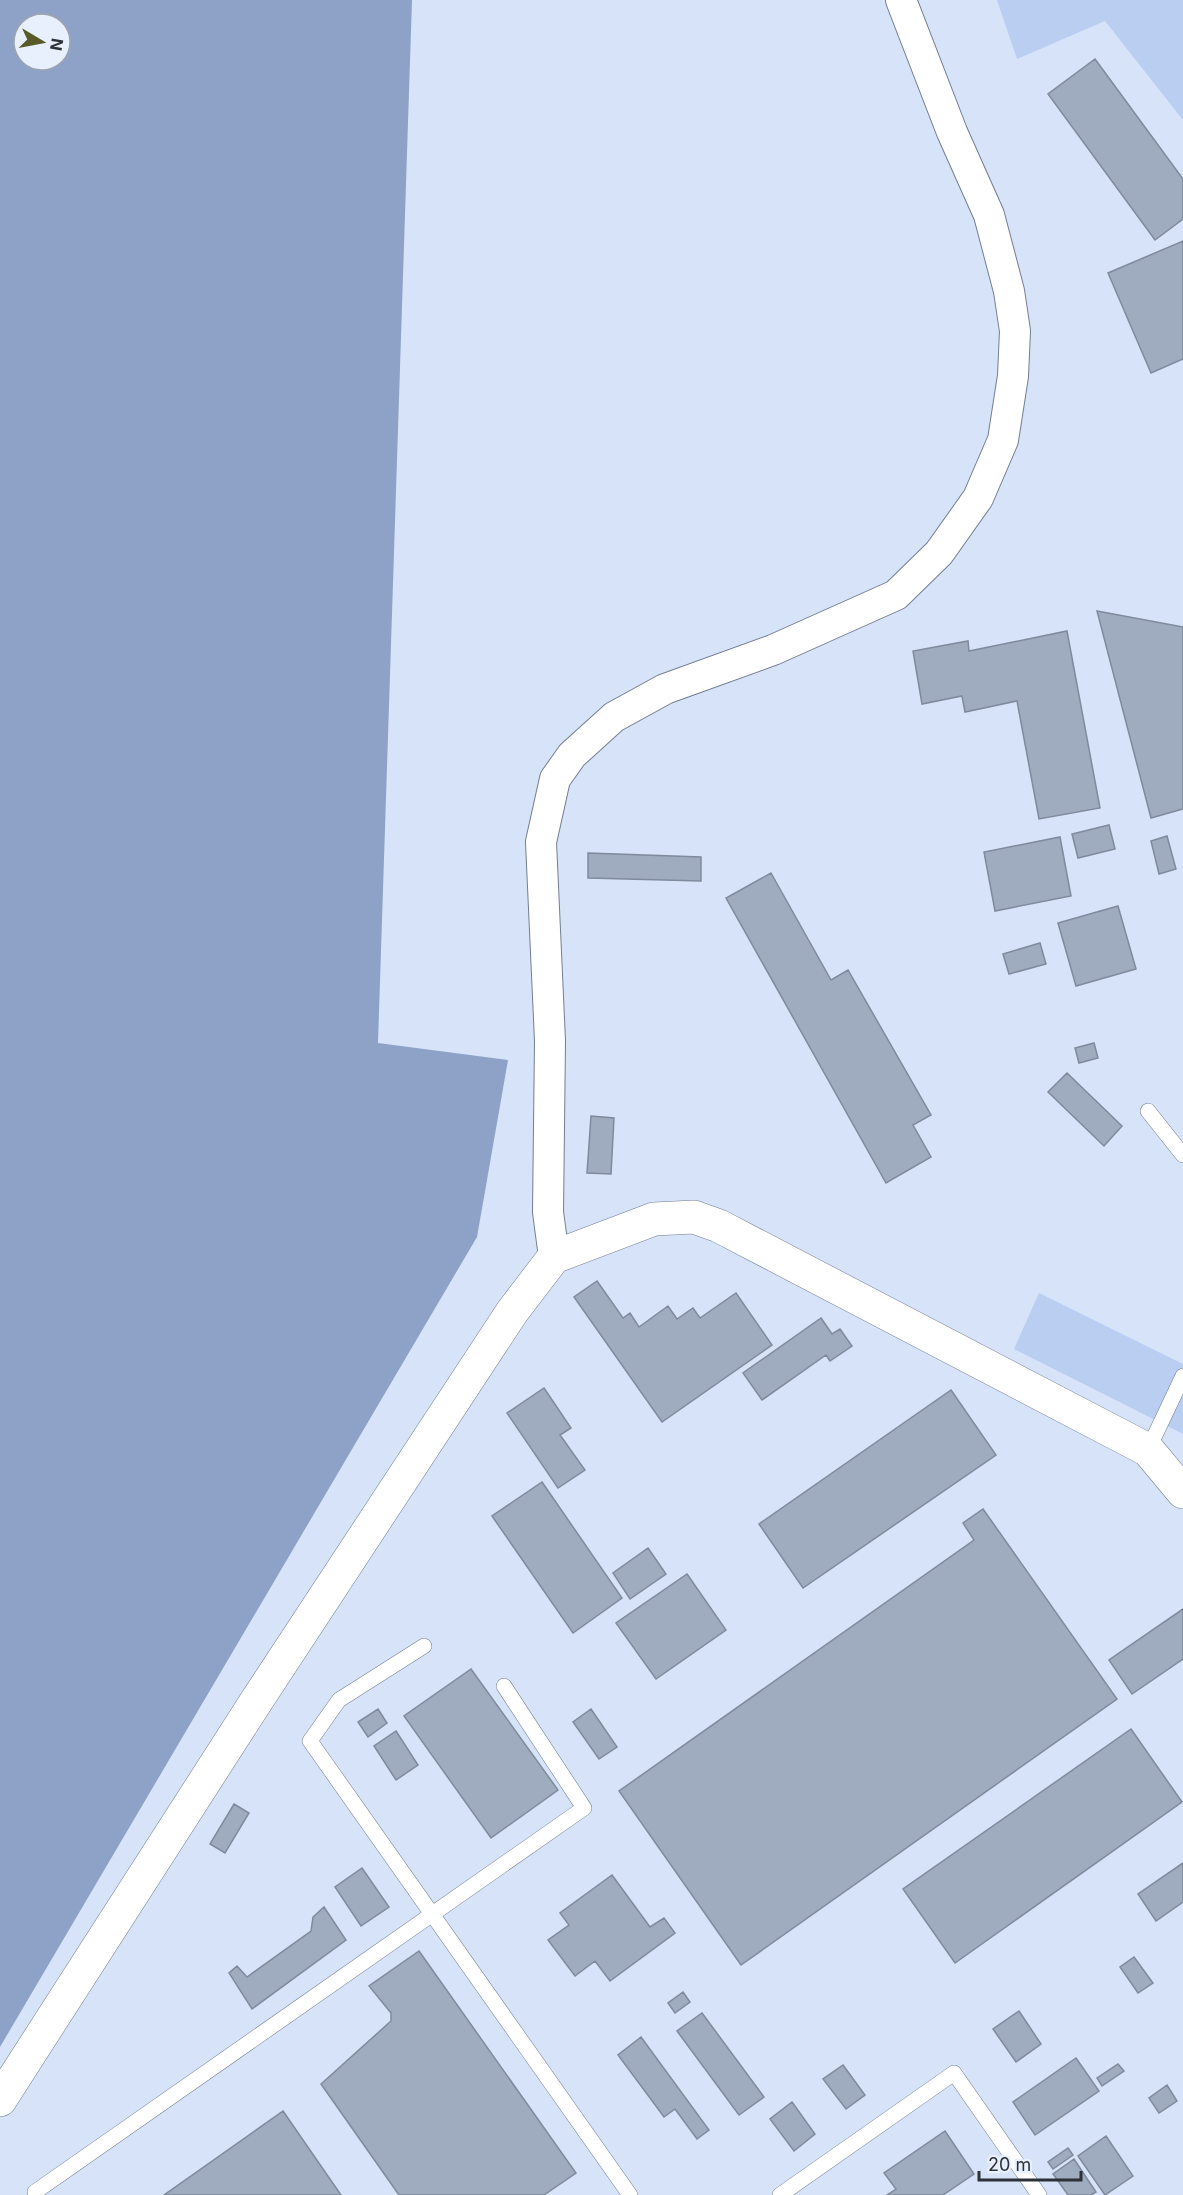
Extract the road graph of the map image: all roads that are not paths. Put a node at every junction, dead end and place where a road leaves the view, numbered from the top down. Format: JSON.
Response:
{"nodes":[{"id":1,"x":901,"y":0,"type":"edge"},
{"id":2,"x":1148,"y":1111,"type":"dead end"},
{"id":3,"x":1183,"y":1155,"type":"edge"},
{"id":4,"x":554,"y":1257,"type":"junction"},
{"id":5,"x":1183,"y":1376,"type":"edge"},
{"id":6,"x":1148,"y":1450,"type":"junction"},
{"id":7,"x":1183,"y":1492,"type":"edge"},
{"id":8,"x":424,"y":1646,"type":"dead end"},
{"id":9,"x":504,"y":1686,"type":"dead end"},
{"id":10,"x":434,"y":1916,"type":"junction"},
{"id":11,"x":0,"y":2100,"type":"edge"},
{"id":12,"x":37,"y":2195,"type":"edge"},
{"id":13,"x":630,"y":2195,"type":"edge"},
{"id":14,"x":780,"y":2195,"type":"edge"},
{"id":15,"x":1039,"y":2195,"type":"edge"}],
"edges":[{"from":1,"to":4,"type":"street"},
{"from":2,"to":3,"type":"lane"},
{"from":4,"to":6,"type":"street"},
{"from":4,"to":11,"type":"street"},
{"from":5,"to":6,"type":"lane"},
{"from":6,"to":7,"type":"street"},
{"from":8,"to":10,"type":"lane"},
{"from":9,"to":10,"type":"lane"},
{"from":10,"to":12,"type":"lane"},
{"from":10,"to":13,"type":"lane"},
{"from":14,"to":15,"type":"lane"}]}
